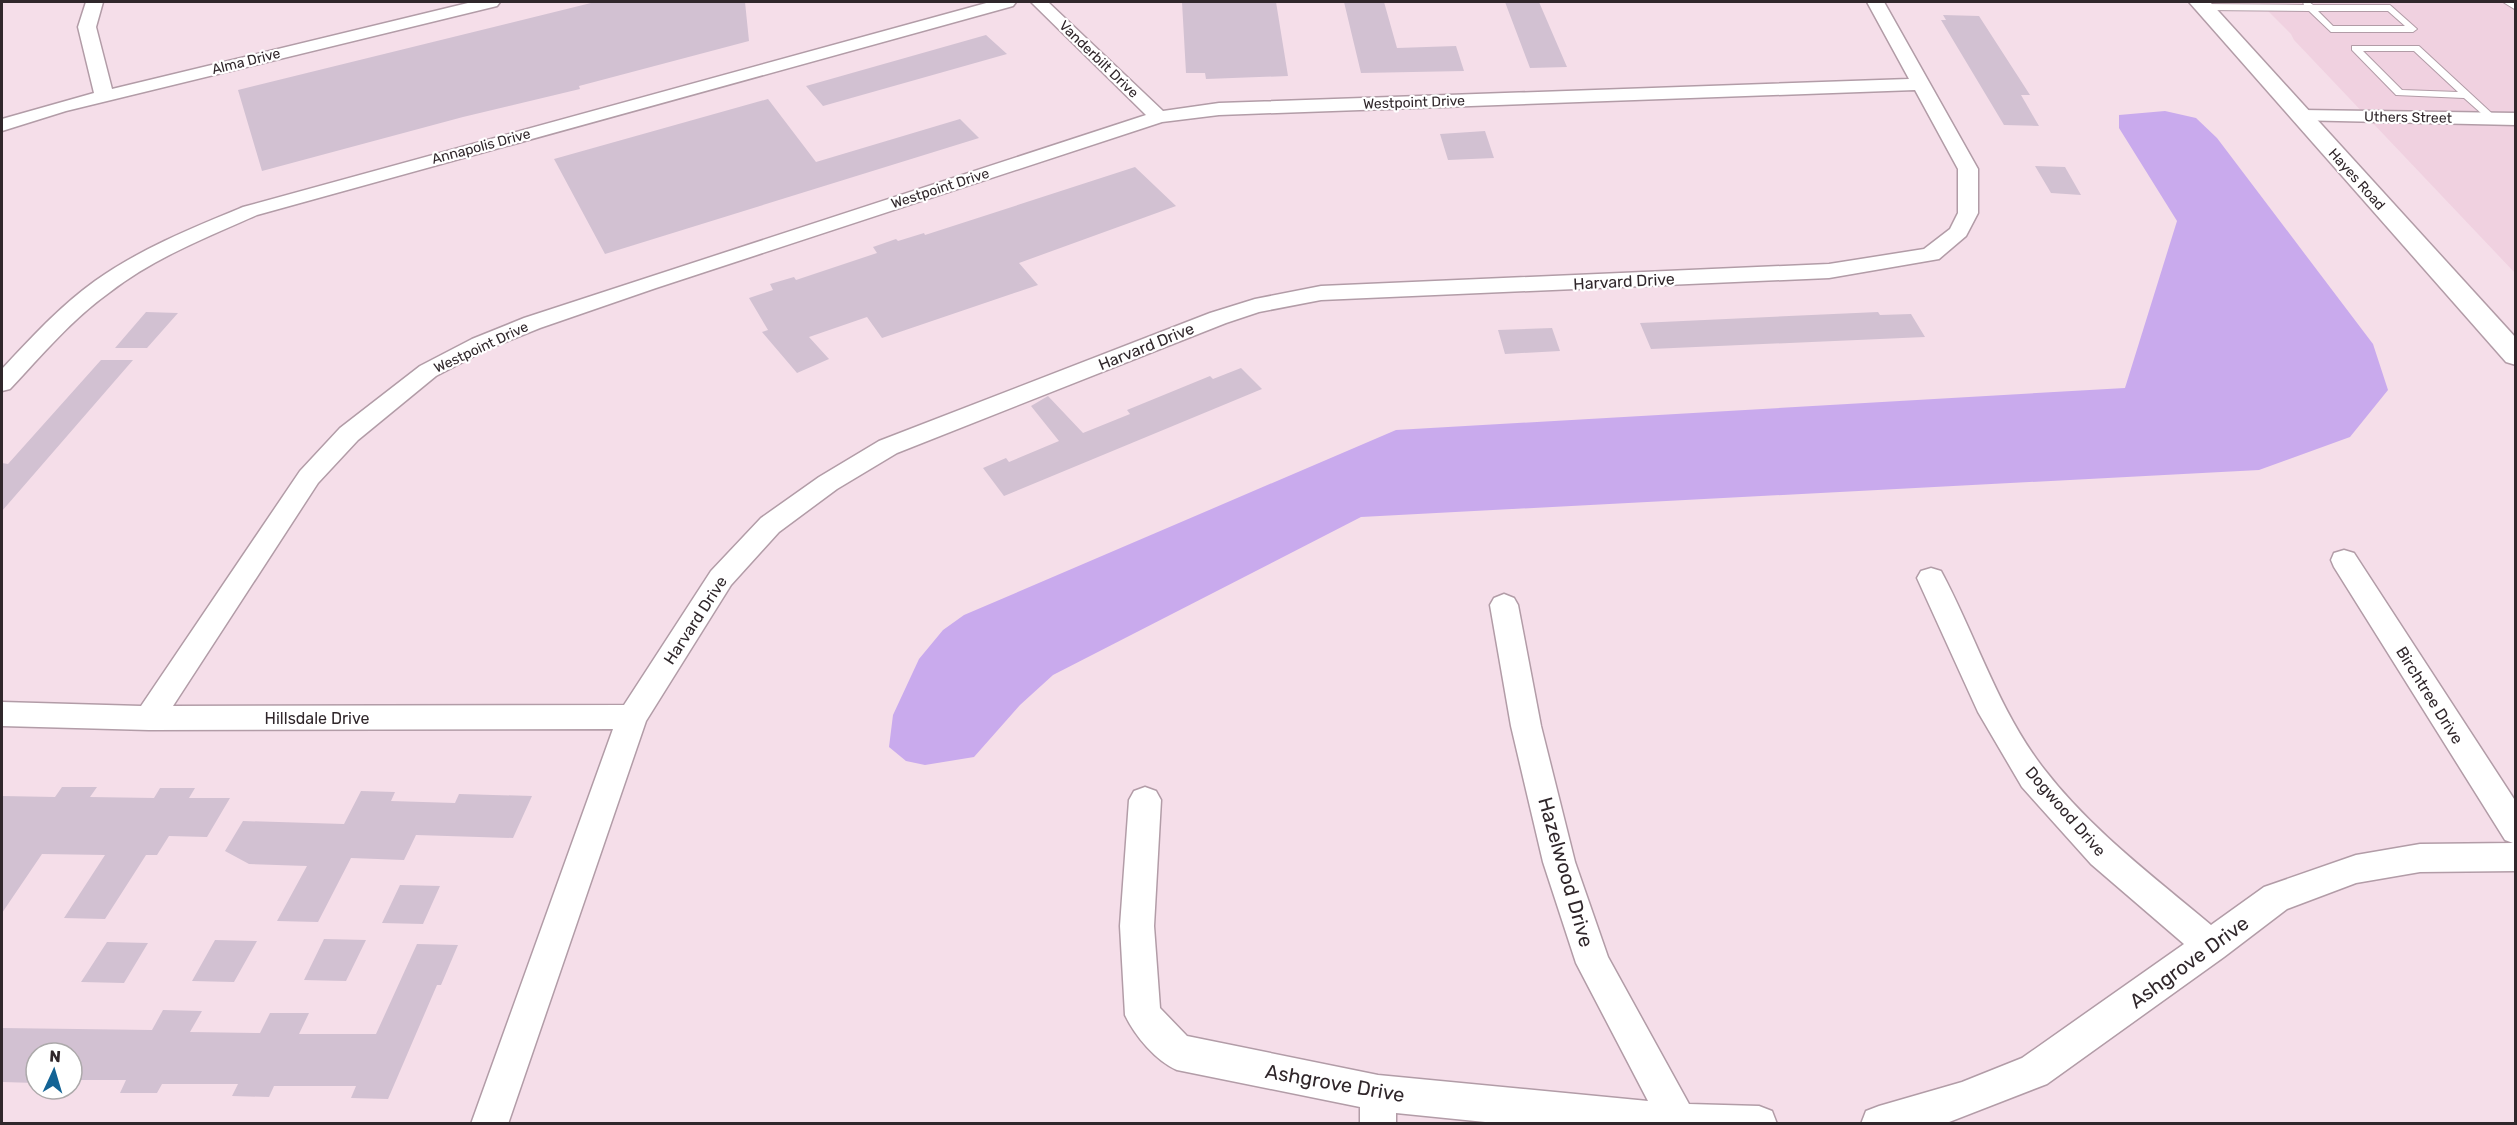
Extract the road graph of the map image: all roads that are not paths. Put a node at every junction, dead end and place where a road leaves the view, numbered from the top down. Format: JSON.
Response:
{"nodes":[{"id":1,"x":94,"y":2,"type":"edge"},
{"id":2,"x":491,"y":2,"type":"edge"},
{"id":3,"x":1007,"y":2,"type":"edge"},
{"id":4,"x":1039,"y":2,"type":"edge"},
{"id":5,"x":1876,"y":2,"type":"edge"},
{"id":6,"x":2507,"y":2,"type":"edge"},
{"id":7,"x":2201,"y":4,"type":"edge"},
{"id":8,"x":2308,"y":5,"type":"edge"},
{"id":9,"x":2516,"y":8,"type":"edge"},
{"id":10,"x":1922,"y":84,"type":"junction"},
{"id":11,"x":2467,"y":95,"type":"junction"},
{"id":12,"x":104,"y":96,"type":"junction"},
{"id":13,"x":2301,"y":116,"type":"junction"},
{"id":14,"x":1159,"y":117,"type":"junction"},
{"id":15,"x":2493,"y":119,"type":"junction"},
{"id":16,"x":2516,"y":119,"type":"edge"},
{"id":17,"x":2,"y":125,"type":"edge"},
{"id":18,"x":2516,"y":356,"type":"edge"},
{"id":19,"x":2,"y":383,"type":"edge"},
{"id":20,"x":2344,"y":560,"type":"dead end"},
{"id":21,"x":1930,"y":578,"type":"dead end"},
{"id":22,"x":1504,"y":604,"type":"dead end"},
{"id":23,"x":2,"y":714,"type":"edge"},
{"id":24,"x":632,"y":717,"type":"junction"},
{"id":25,"x":148,"y":718,"type":"junction"},
{"id":26,"x":1145,"y":800,"type":"dead end"},
{"id":27,"x":2516,"y":830,"type":"edge"},
{"id":28,"x":2516,"y":857,"type":"edge"},
{"id":29,"x":2212,"y":946,"type":"junction"},
{"id":30,"x":1378,"y":1108,"type":"edge"},
{"id":31,"x":1679,"y":1122,"type":"junction"},
{"id":32,"x":489,"y":1124,"type":"edge"},
{"id":33,"x":1759,"y":1124,"type":"edge"},
{"id":34,"x":1879,"y":1124,"type":"edge"}],
"edges":[{"from":1,"to":12,"type":"street"},
{"from":2,"to":12,"type":"street","name":"Alma Drive"},
{"from":3,"to":19,"type":"street","name":"Annapolis Drive"},
{"from":4,"to":14,"type":"street","name":"Vanderbilt Drive"},
{"from":5,"to":10,"type":"street","name":"Harvard Drive"},
{"from":6,"to":9,"type":"lane"},
{"from":7,"to":8,"type":"lane"},
{"from":7,"to":13,"type":"street","name":"Hayes Road"},
{"from":8,"to":8,"type":"lane"},
{"from":10,"to":14,"type":"street","name":"Westpoint Drive"},
{"from":10,"to":24,"type":"street","name":"Harvard Drive"},
{"from":11,"to":11,"type":"lane"},
{"from":11,"to":15,"type":"lane"},
{"from":12,"to":17,"type":"street","name":"Alma Drive"},
{"from":13,"to":15,"type":"street","name":"Uthers Street"},
{"from":13,"to":18,"type":"street","name":"Hayes Road"},
{"from":14,"to":25,"type":"street","name":"Westpoint Drive"},
{"from":15,"to":16,"type":"street","name":"Uthers Street"},
{"from":20,"to":27,"type":"street","name":"Birchtree Drive"},
{"from":21,"to":29,"type":"street","name":"Dogwood Drive"},
{"from":22,"to":31,"type":"street","name":"Hazelwood Drive"},
{"from":23,"to":25,"type":"street","name":"Hillsdale Drive"},
{"from":24,"to":25,"type":"street","name":"Hillsdale Drive"},
{"from":24,"to":32,"type":"street","name":"Harvard Drive"},
{"from":26,"to":30,"type":"street","name":"Ashgrove Drive"},
{"from":28,"to":29,"type":"street","name":"Ashgrove Drive"},
{"from":29,"to":34,"type":"street","name":"Ashgrove Drive"},
{"from":30,"to":31,"type":"street","name":"Ashgrove Drive"},
{"from":31,"to":33,"type":"street","name":"Ashgrove Drive"}]}
